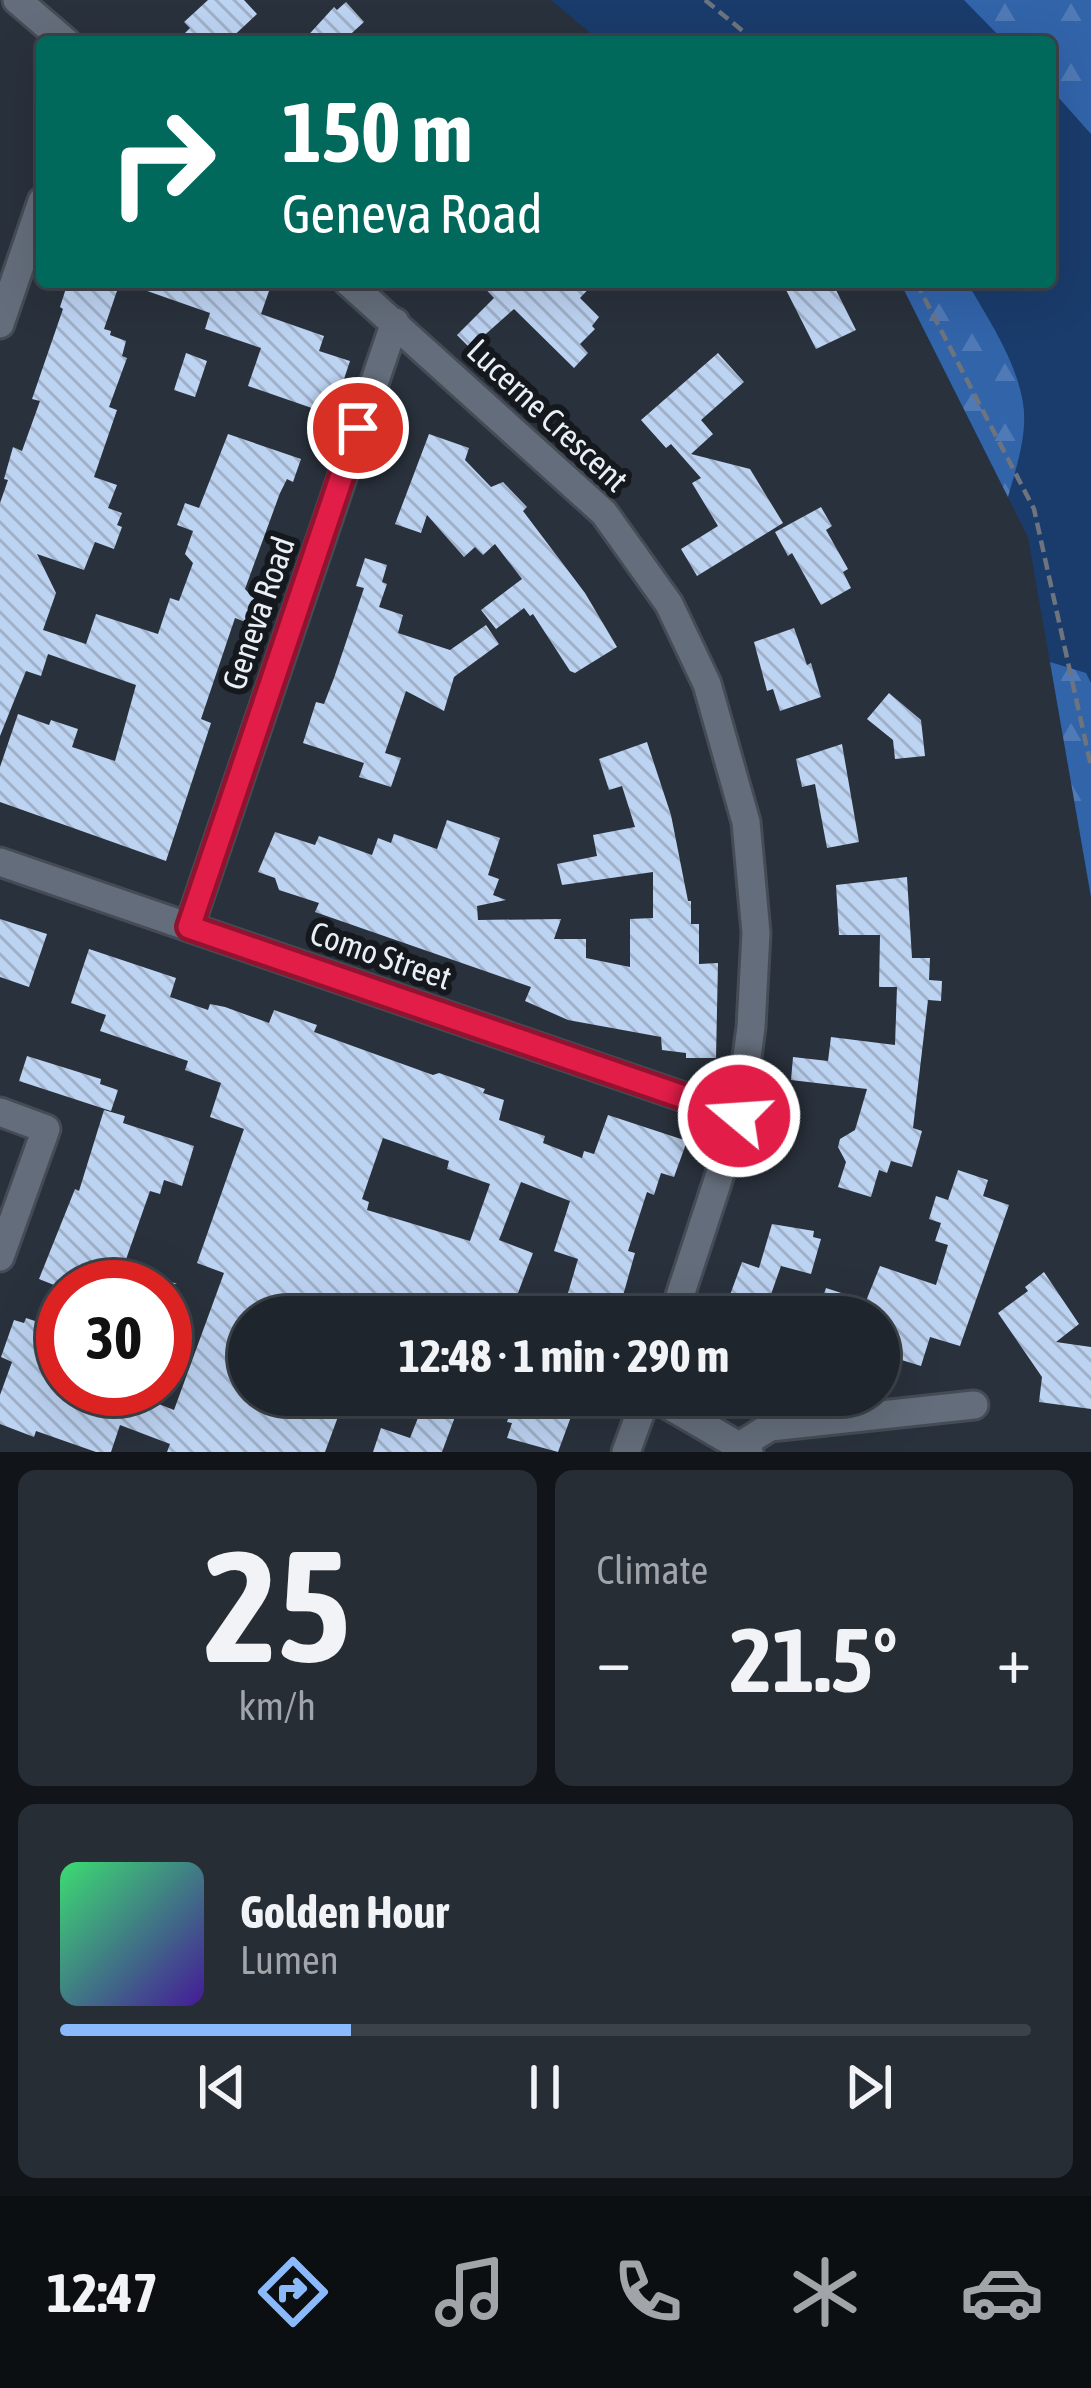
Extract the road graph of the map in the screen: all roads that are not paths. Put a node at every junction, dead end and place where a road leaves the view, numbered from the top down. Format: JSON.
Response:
{"nodes":[{"id":1,"x":16,"y":0,"type":"edge"},
{"id":2,"x":59,"y":36,"type":"edge"},
{"id":3,"x":36,"y":218,"type":"edge"},
{"id":4,"x":355,"y":288,"type":"edge"},
{"id":5,"x":395,"y":322,"type":"junction"},
{"id":6,"x":0,"y":323,"type":"edge"},
{"id":7,"x":0,"y":862,"type":"edge"},
{"id":8,"x":189,"y":927,"type":"junction"},
{"id":9,"x":0,"y":1112,"type":"edge"},
{"id":10,"x":739,"y":1116,"type":"junction"},
{"id":11,"x":0,"y":1257,"type":"edge"},
{"id":12,"x":680,"y":1296,"type":"edge"},
{"id":13,"x":974,"y":1405,"type":"dead end"},
{"id":14,"x":641,"y":1416,"type":"edge"},
{"id":15,"x":687,"y":1416,"type":"edge"},
{"id":16,"x":745,"y":1448,"type":"edge"},
{"id":17,"x":626,"y":1452,"type":"edge"}],
"edges":[{"from":1,"to":2,"type":"street"},
{"from":3,"to":6,"type":"street"},
{"from":4,"to":5,"type":"street","name":"Lucerne Crescent"},
{"from":5,"to":8,"type":"street","name":"Geneva Road"},
{"from":5,"to":10,"type":"street","name":"Lucerne Crescent"},
{"from":7,"to":8,"type":"street","name":"Como Street"},
{"from":8,"to":10,"type":"street","name":"Como Street"},
{"from":9,"to":11,"type":"street"},
{"from":10,"to":12,"type":"street","name":"Lucerne Crescent"},
{"from":13,"to":16,"type":"street"},
{"from":14,"to":17,"type":"street"},
{"from":15,"to":16,"type":"street"}]}
